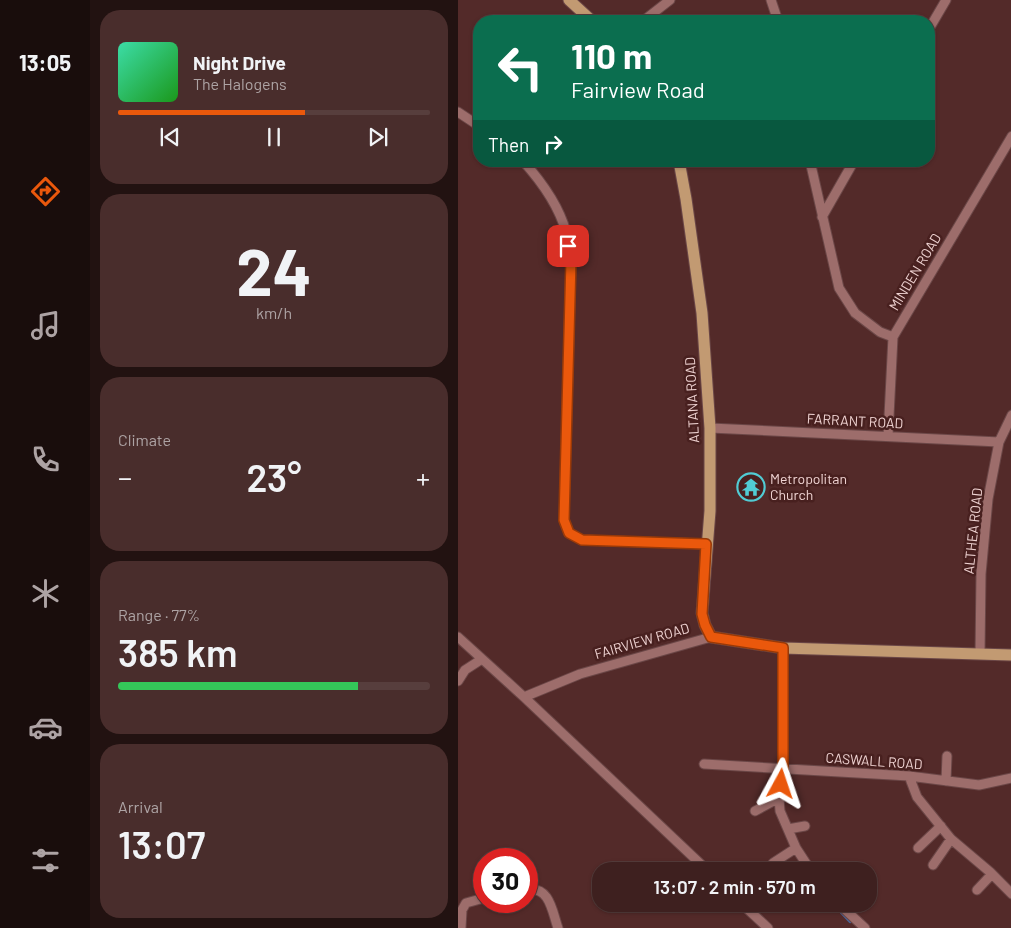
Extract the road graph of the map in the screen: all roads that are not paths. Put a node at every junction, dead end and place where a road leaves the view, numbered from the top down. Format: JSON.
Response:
{"nodes":[{"id":1,"x":569,"y":0,"type":"edge"},
{"id":2,"x":670,"y":0,"type":"edge"},
{"id":3,"x":771,"y":0,"type":"edge"},
{"id":4,"x":946,"y":0,"type":"edge"},
{"id":5,"x":585,"y":15,"type":"edge"},
{"id":6,"x":651,"y":15,"type":"edge"},
{"id":7,"x":776,"y":15,"type":"edge"},
{"id":8,"x":935,"y":19,"type":"edge"},
{"id":9,"x":458,"y":112,"type":"edge"},
{"id":10,"x":473,"y":122,"type":"edge"},
{"id":11,"x":1012,"y":136,"type":"edge"},
{"id":12,"x":528,"y":167,"type":"edge"},
{"id":13,"x":679,"y":167,"type":"edge"},
{"id":14,"x":811,"y":167,"type":"edge"},
{"id":15,"x":851,"y":167,"type":"edge"},
{"id":16,"x":822,"y":217,"type":"junction"},
{"id":17,"x":893,"y":337,"type":"junction"},
{"id":18,"x":1012,"y":415,"type":"edge"},
{"id":19,"x":710,"y":428,"type":"junction"},
{"id":20,"x":888,"y":436,"type":"junction"},
{"id":21,"x":999,"y":442,"type":"junction"},
{"id":22,"x":706,"y":544,"type":"junction"},
{"id":23,"x":711,"y":637,"type":"junction"},
{"id":24,"x":458,"y":638,"type":"edge"},
{"id":25,"x":783,"y":648,"type":"junction"},
{"id":26,"x":980,"y":653,"type":"junction"},
{"id":27,"x":1012,"y":655,"type":"edge"},
{"id":28,"x":482,"y":659,"type":"junction"},
{"id":29,"x":458,"y":681,"type":"edge"},
{"id":30,"x":524,"y":697,"type":"junction"},
{"id":31,"x":947,"y":756,"type":"dead end"},
{"id":32,"x":704,"y":764,"type":"dead end"},
{"id":33,"x":783,"y":770,"type":"junction"},
{"id":34,"x":909,"y":776,"type":"junction"},
{"id":35,"x":1012,"y":778,"type":"edge"},
{"id":36,"x":946,"y":781,"type":"junction"},
{"id":37,"x":779,"y":798,"type":"junction"},
{"id":38,"x":755,"y":811,"type":"dead end"},
{"id":39,"x":805,"y":826,"type":"dead end"},
{"id":40,"x":941,"y":826,"type":"junction"},
{"id":41,"x":788,"y":830,"type":"junction"},
{"id":42,"x":951,"y":839,"type":"junction"},
{"id":43,"x":796,"y":848,"type":"junction"},
{"id":44,"x":918,"y":848,"type":"dead end"},
{"id":45,"x":698,"y":862,"type":"edge"},
{"id":46,"x":775,"y":862,"type":"edge"},
{"id":47,"x":805,"y":862,"type":"edge"},
{"id":48,"x":933,"y":865,"type":"dead end"},
{"id":49,"x":992,"y":874,"type":"junction"},
{"id":50,"x":538,"y":889,"type":"edge"},
{"id":51,"x":977,"y":890,"type":"dead end"},
{"id":52,"x":1012,"y":894,"type":"edge"},
{"id":53,"x":473,"y":901,"type":"edge"},
{"id":54,"x":751,"y":912,"type":"edge"},
{"id":55,"x":850,"y":912,"type":"edge"},
{"id":56,"x":860,"y":926,"type":"edge"},
{"id":57,"x":461,"y":928,"type":"edge"},
{"id":58,"x":558,"y":928,"type":"edge"},
{"id":59,"x":768,"y":928,"type":"edge"}],
"edges":[{"from":1,"to":5,"type":"main road"},
{"from":2,"to":6,"type":"street"},
{"from":3,"to":7,"type":"street"},
{"from":4,"to":8,"type":"street"},
{"from":9,"to":10,"type":"street"},
{"from":11,"to":17,"type":"street","name":"MINDEN ROAD"},
{"from":12,"to":22,"type":"street"},
{"from":13,"to":19,"type":"main road","name":"ALTANA ROAD"},
{"from":14,"to":16,"type":"street"},
{"from":15,"to":16,"type":"street"},
{"from":16,"to":17,"type":"street"},
{"from":17,"to":20,"type":"street","name":"MINDEN ROAD"},
{"from":18,"to":21,"type":"street","name":"ALTHEA ROAD"},
{"from":19,"to":20,"type":"street","name":"FARRANT ROAD"},
{"from":19,"to":22,"type":"main road","name":"ALTANA ROAD"},
{"from":20,"to":21,"type":"street","name":"FARRANT ROAD"},
{"from":21,"to":26,"type":"street","name":"ALTHEA ROAD"},
{"from":22,"to":23,"type":"main road","name":"ALTANA ROAD"},
{"from":23,"to":25,"type":"main road","name":"FAIRVIEW ROAD"},
{"from":23,"to":30,"type":"street","name":"FAIRVIEW ROAD"},
{"from":24,"to":28,"type":"street"},
{"from":25,"to":26,"type":"main road","name":"FAIRVIEW ROAD"},
{"from":25,"to":33,"type":"street"},
{"from":26,"to":27,"type":"main road","name":"FAIRVIEW ROAD"},
{"from":28,"to":29,"type":"street"},
{"from":28,"to":30,"type":"street"},
{"from":30,"to":45,"type":"street"},
{"from":31,"to":36,"type":"street"},
{"from":32,"to":33,"type":"street","name":"CASWALL ROAD"},
{"from":33,"to":34,"type":"street","name":"CASWALL ROAD"},
{"from":33,"to":37,"type":"street"},
{"from":34,"to":36,"type":"street","name":"CASWALL ROAD"},
{"from":34,"to":40,"type":"street"},
{"from":35,"to":36,"type":"street","name":"CASWALL ROAD"},
{"from":37,"to":38,"type":"street"},
{"from":37,"to":41,"type":"street"},
{"from":39,"to":41,"type":"street"},
{"from":40,"to":42,"type":"street"},
{"from":40,"to":44,"type":"street"},
{"from":41,"to":43,"type":"street"},
{"from":42,"to":48,"type":"street"},
{"from":42,"to":49,"type":"street"},
{"from":43,"to":46,"type":"street"},
{"from":43,"to":47,"type":"street"},
{"from":49,"to":51,"type":"street"},
{"from":49,"to":52,"type":"street"},
{"from":50,"to":58,"type":"street"},
{"from":53,"to":57,"type":"street"},
{"from":54,"to":59,"type":"street"},
{"from":55,"to":56,"type":"street"}]}
